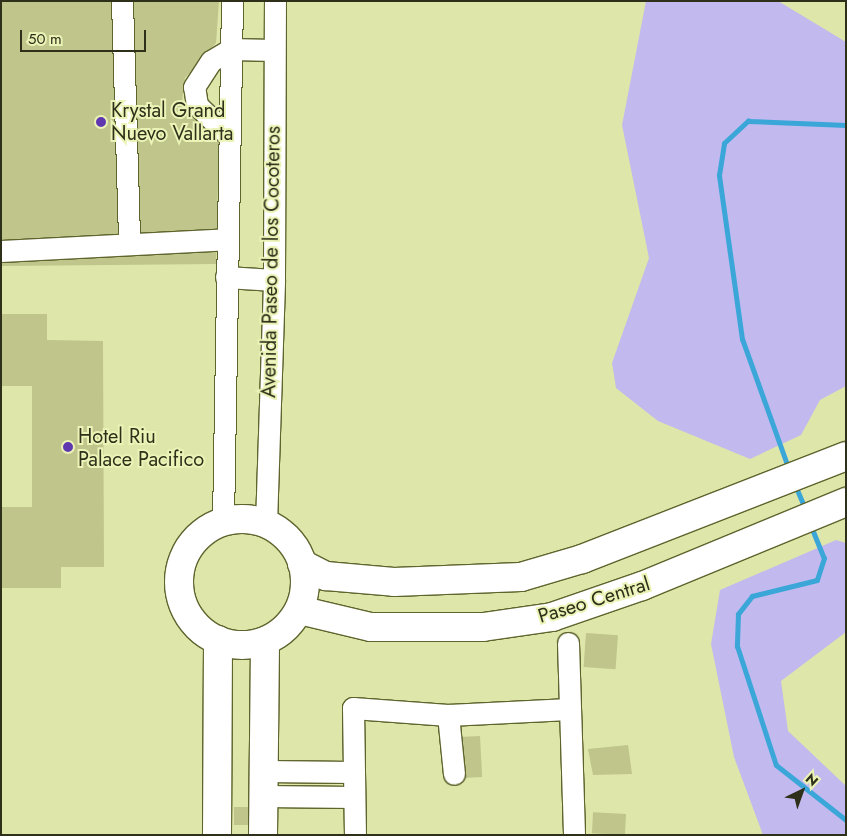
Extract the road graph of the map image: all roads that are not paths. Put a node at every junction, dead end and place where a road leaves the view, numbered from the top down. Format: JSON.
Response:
{"nodes":[{"id":1,"x":122,"y":1,"type":"edge"},
{"id":2,"x":232,"y":1,"type":"edge"},
{"id":3,"x":275,"y":1,"type":"edge"},
{"id":4,"x":231,"y":49,"type":"junction"},
{"id":5,"x":273,"y":50,"type":"junction"},
{"id":6,"x":229,"y":136,"type":"junction"},
{"id":7,"x":227,"y":239,"type":"junction"},
{"id":8,"x":129,"y":244,"type":"junction"},
{"id":9,"x":1,"y":250,"type":"edge"},
{"id":10,"x":226,"y":277,"type":"junction"},
{"id":11,"x":274,"y":280,"type":"junction"},
{"id":12,"x":846,"y":456,"type":"edge"},
{"id":13,"x":846,"y":502,"type":"edge"},
{"id":14,"x":223,"y":521,"type":"junction"},
{"id":15,"x":266,"y":524,"type":"junction"},
{"id":16,"x":302,"y":564,"type":"junction"},
{"id":17,"x":299,"y":610,"type":"junction"},
{"id":18,"x":218,"y":640,"type":"junction"},
{"id":19,"x":265,"y":641,"type":"junction"},
{"id":20,"x":568,"y":643,"type":"dead end"},
{"id":21,"x":569,"y":709,"type":"junction"},
{"id":22,"x":448,"y":715,"type":"junction"},
{"id":23,"x":353,"y":772,"type":"junction"},
{"id":24,"x":454,"y":774,"type":"dead end"},
{"id":25,"x":263,"y":784,"type":"junction"},
{"id":26,"x":354,"y":797,"type":"junction"},
{"id":27,"x":217,"y":835,"type":"edge"},
{"id":28,"x":262,"y":835,"type":"edge"},
{"id":29,"x":355,"y":835,"type":"edge"},
{"id":30,"x":574,"y":835,"type":"edge"}],
"edges":[{"from":1,"to":8,"type":"street"},
{"from":2,"to":4,"type":"street"},
{"from":3,"to":5,"type":"street","name":"Avenida Paseo de los Cocoteros"},
{"from":4,"to":5,"type":"street"},
{"from":4,"to":6,"type":"street"},
{"from":4,"to":6,"type":"street"},
{"from":5,"to":11,"type":"street","name":"Avenida Paseo de los Cocoteros"},
{"from":6,"to":7,"type":"street"},
{"from":7,"to":8,"type":"street"},
{"from":7,"to":10,"type":"street"},
{"from":8,"to":9,"type":"street"},
{"from":10,"to":11,"type":"street"},
{"from":10,"to":14,"type":"street"},
{"from":11,"to":15,"type":"street","name":"Avenida Paseo de los Cocoteros"},
{"from":12,"to":16,"type":"main road"},
{"from":13,"to":17,"type":"main road","name":"Paseo Central"},
{"from":14,"to":15,"type":"main road"},
{"from":14,"to":18,"type":"main road"},
{"from":15,"to":16,"type":"main road"},
{"from":16,"to":17,"type":"main road"},
{"from":17,"to":19,"type":"main road"},
{"from":18,"to":19,"type":"main road"},
{"from":18,"to":27,"type":"main road"},
{"from":19,"to":25,"type":"main road"},
{"from":20,"to":21,"type":"street"},
{"from":21,"to":22,"type":"street"},
{"from":21,"to":30,"type":"street"},
{"from":22,"to":23,"type":"street"},
{"from":22,"to":24,"type":"street"},
{"from":23,"to":25,"type":"street"},
{"from":23,"to":26,"type":"street"},
{"from":25,"to":26,"type":"street"},
{"from":25,"to":28,"type":"main road"},
{"from":26,"to":29,"type":"street"}]}
